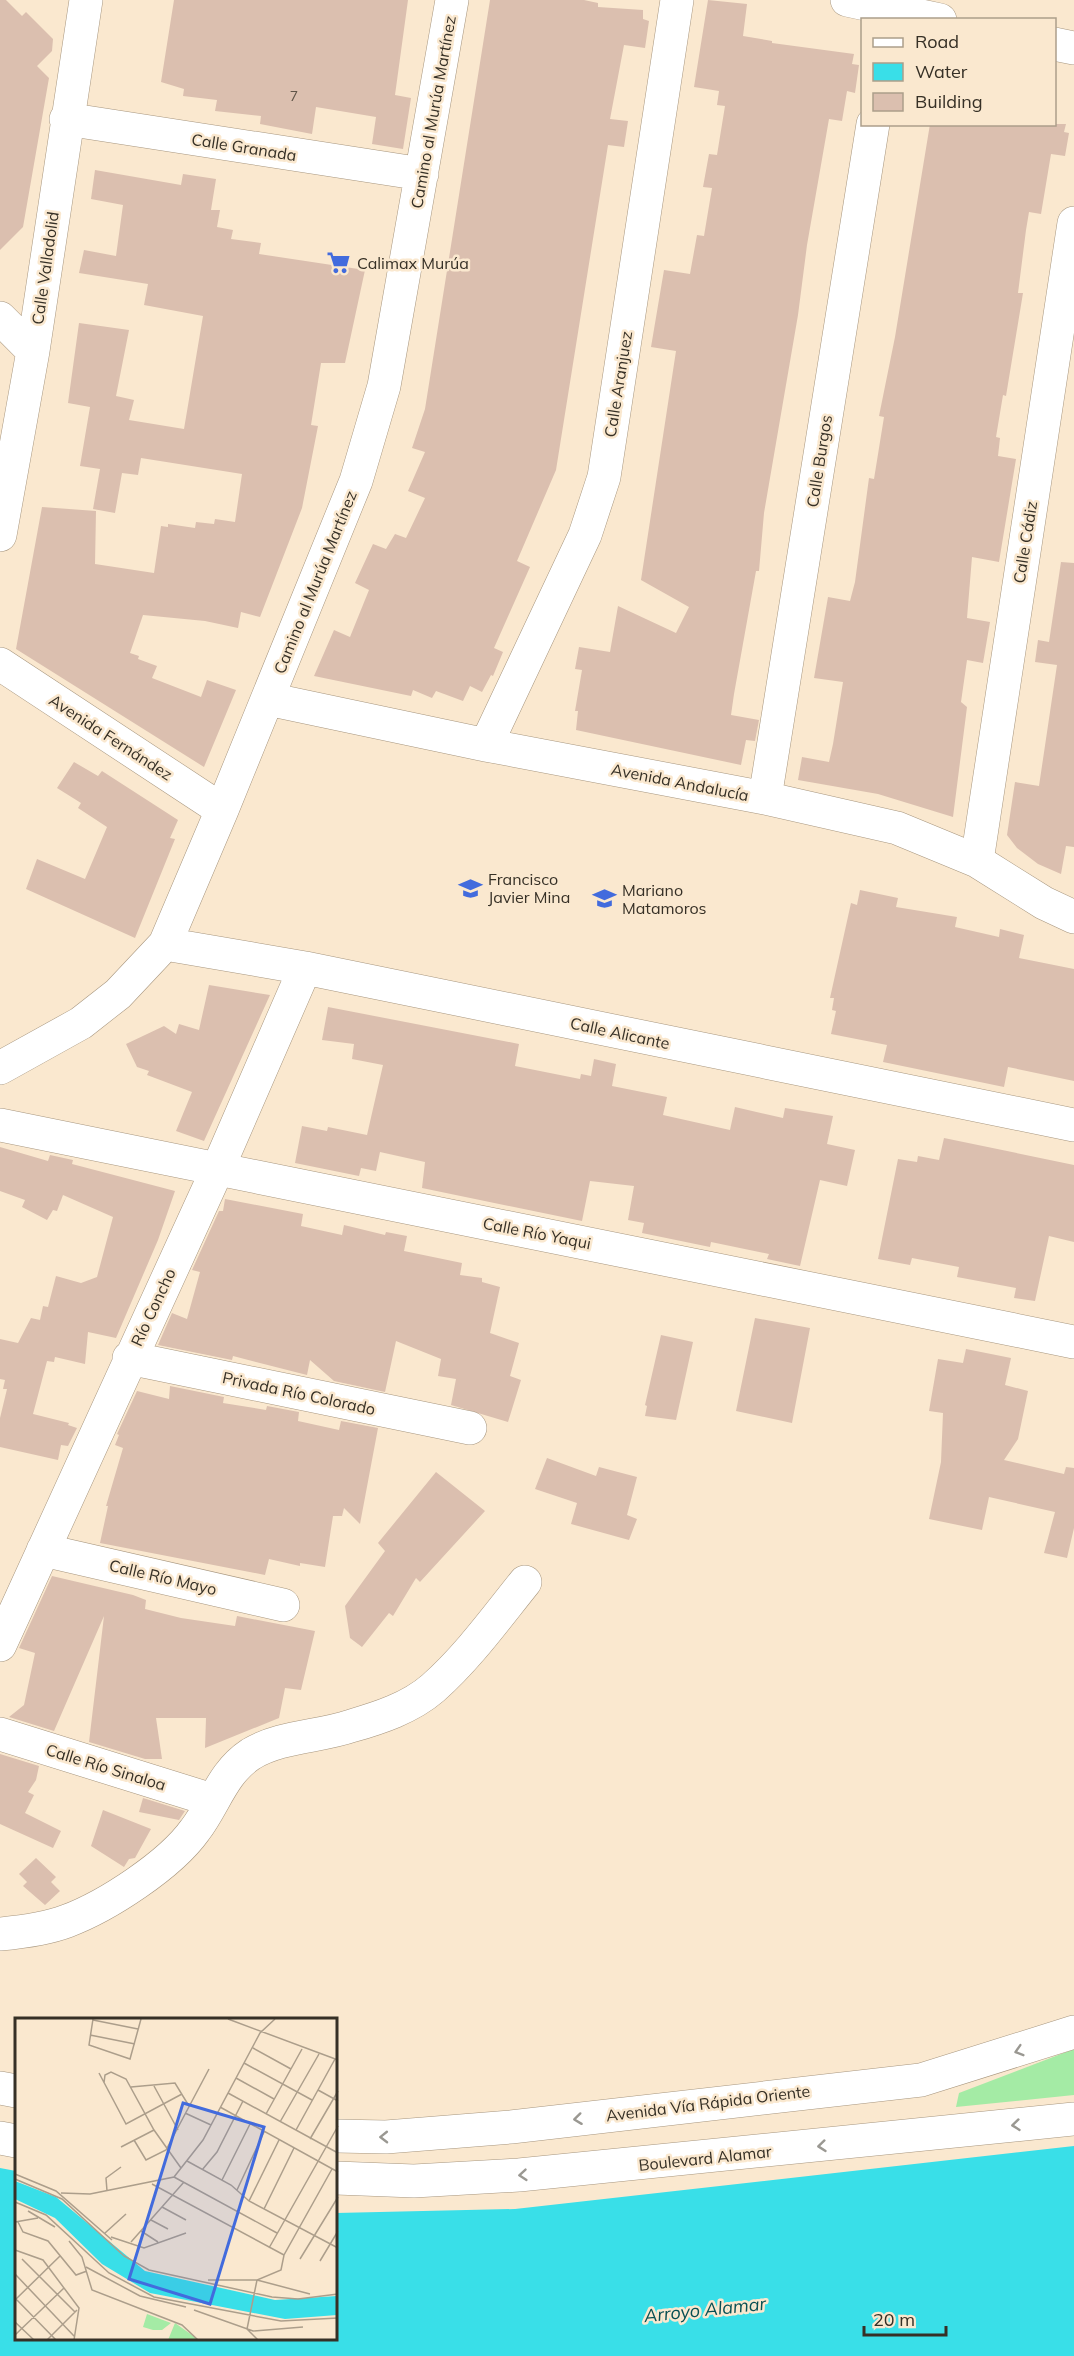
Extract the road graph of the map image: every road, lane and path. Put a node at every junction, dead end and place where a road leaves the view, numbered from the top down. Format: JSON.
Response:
{"nodes":[{"id":1,"x":452,"y":0,"type":"edge"},
{"id":2,"x":677,"y":0,"type":"edge"},
{"id":3,"x":847,"y":0,"type":"edge"},
{"id":4,"x":78,"y":6,"type":"edge"},
{"id":5,"x":891,"y":14,"type":"edge"},
{"id":6,"x":924,"y":18,"type":"edge"},
{"id":7,"x":1056,"y":44,"type":"edge"},
{"id":8,"x":1074,"y":48,"type":"edge"},
{"id":9,"x":66,"y":119,"type":"junction"},
{"id":10,"x":873,"y":126,"type":"edge"},
{"id":11,"x":422,"y":174,"type":"junction"},
{"id":12,"x":1074,"y":223,"type":"edge"},
{"id":13,"x":0,"y":318,"type":"edge"},
{"id":14,"x":33,"y":351,"type":"junction"},
{"id":15,"x":0,"y":535,"type":"edge"},
{"id":16,"x":0,"y":664,"type":"edge"},
{"id":17,"x":268,"y":699,"type":"junction"},
{"id":18,"x":486,"y":745,"type":"junction"},
{"id":19,"x":765,"y":798,"type":"junction"},
{"id":20,"x":222,"y":810,"type":"junction"},
{"id":21,"x":977,"y":861,"type":"junction"},
{"id":22,"x":1074,"y":917,"type":"edge"},
{"id":23,"x":165,"y":944,"type":"junction"},
{"id":24,"x":305,"y":968,"type":"junction"},
{"id":25,"x":0,"y":1068,"type":"edge"},
{"id":26,"x":0,"y":1125,"type":"edge"},
{"id":27,"x":1074,"y":1125,"type":"edge"},
{"id":28,"x":218,"y":1168,"type":"junction"},
{"id":29,"x":1074,"y":1342,"type":"edge"},
{"id":30,"x":129,"y":1358,"type":"junction"},
{"id":31,"x":470,"y":1428,"type":"dead end"},
{"id":32,"x":43,"y":1550,"type":"junction"},
{"id":33,"x":525,"y":1582,"type":"dead end"},
{"id":34,"x":283,"y":1605,"type":"dead end"},
{"id":35,"x":0,"y":1645,"type":"edge"},
{"id":36,"x":0,"y":1734,"type":"edge"},
{"id":37,"x":212,"y":1800,"type":"junction"},
{"id":38,"x":0,"y":1934,"type":"edge"},
{"id":39,"x":1074,"y":2032,"type":"edge"},
{"id":40,"x":0,"y":2088,"type":"edge"},
{"id":41,"x":15,"y":2091,"type":"edge"},
{"id":42,"x":1074,"y":2119,"type":"edge"},
{"id":43,"x":338,"y":2136,"type":"edge"},
{"id":44,"x":338,"y":2178,"type":"edge"}],
"edges":[{"from":1,"to":11,"type":"main road","name":"Camino al Murúa Martínez"},
{"from":2,"to":18,"type":"main road","name":"Calle Aranjuez"},
{"from":3,"to":5,"type":"main road"},
{"from":4,"to":9,"type":"main road","name":"Calle Valladolid"},
{"from":5,"to":6,"type":"main road"},
{"from":7,"to":8,"type":"main road"},
{"from":9,"to":11,"type":"main road","name":"Calle Granada"},
{"from":9,"to":14,"type":"main road","name":"Calle Valladolid"},
{"from":10,"to":19,"type":"main road","name":"Calle Burgos"},
{"from":11,"to":17,"type":"main road","name":"Camino al Murúa Martínez"},
{"from":12,"to":21,"type":"main road","name":"Calle Cádiz"},
{"from":13,"to":14,"type":"main road"},
{"from":14,"to":15,"type":"main road","name":"Calle Valladolid"},
{"from":16,"to":20,"type":"main road","name":"Avenida Fernández"},
{"from":17,"to":18,"type":"main road","name":"Avenida Andalucía"},
{"from":17,"to":20,"type":"main road","name":"Camino al Murúa Martínez"},
{"from":18,"to":19,"type":"main road","name":"Avenida Andalucía"},
{"from":19,"to":21,"type":"main road","name":"Avenida Andalucía"},
{"from":20,"to":23,"type":"main road","name":"Camino al Murúa Martínez"},
{"from":21,"to":22,"type":"main road","name":"Avenida Andalucía"},
{"from":23,"to":24,"type":"main road","name":"Calle Alicante"},
{"from":23,"to":25,"type":"main road","name":"Camino al Murúa Martínez"},
{"from":24,"to":27,"type":"main road","name":"Calle Alicante"},
{"from":24,"to":28,"type":"main road","name":"Río Concho"},
{"from":26,"to":28,"type":"main road","name":"Calle Río Yaqui"},
{"from":28,"to":29,"type":"main road","name":"Calle Río Yaqui"},
{"from":28,"to":30,"type":"main road","name":"Río Concho"},
{"from":30,"to":31,"type":"main road","name":"Privada Río Colorado"},
{"from":30,"to":32,"type":"main road","name":"Río Concho"},
{"from":32,"to":34,"type":"main road","name":"Calle Río Mayo"},
{"from":32,"to":35,"type":"main road","name":"Río Concho"},
{"from":33,"to":37,"type":"main road"},
{"from":36,"to":37,"type":"main road","name":"Calle Río Sinaloa"},
{"from":37,"to":38,"type":"main road"},
{"from":39,"to":43,"type":"main road","name":"Avenida Vía Rápida Oriente","one_way":true},
{"from":40,"to":41,"type":"main road"},
{"from":42,"to":44,"type":"main road","name":"Boulevard Alamar","one_way":true}]}
